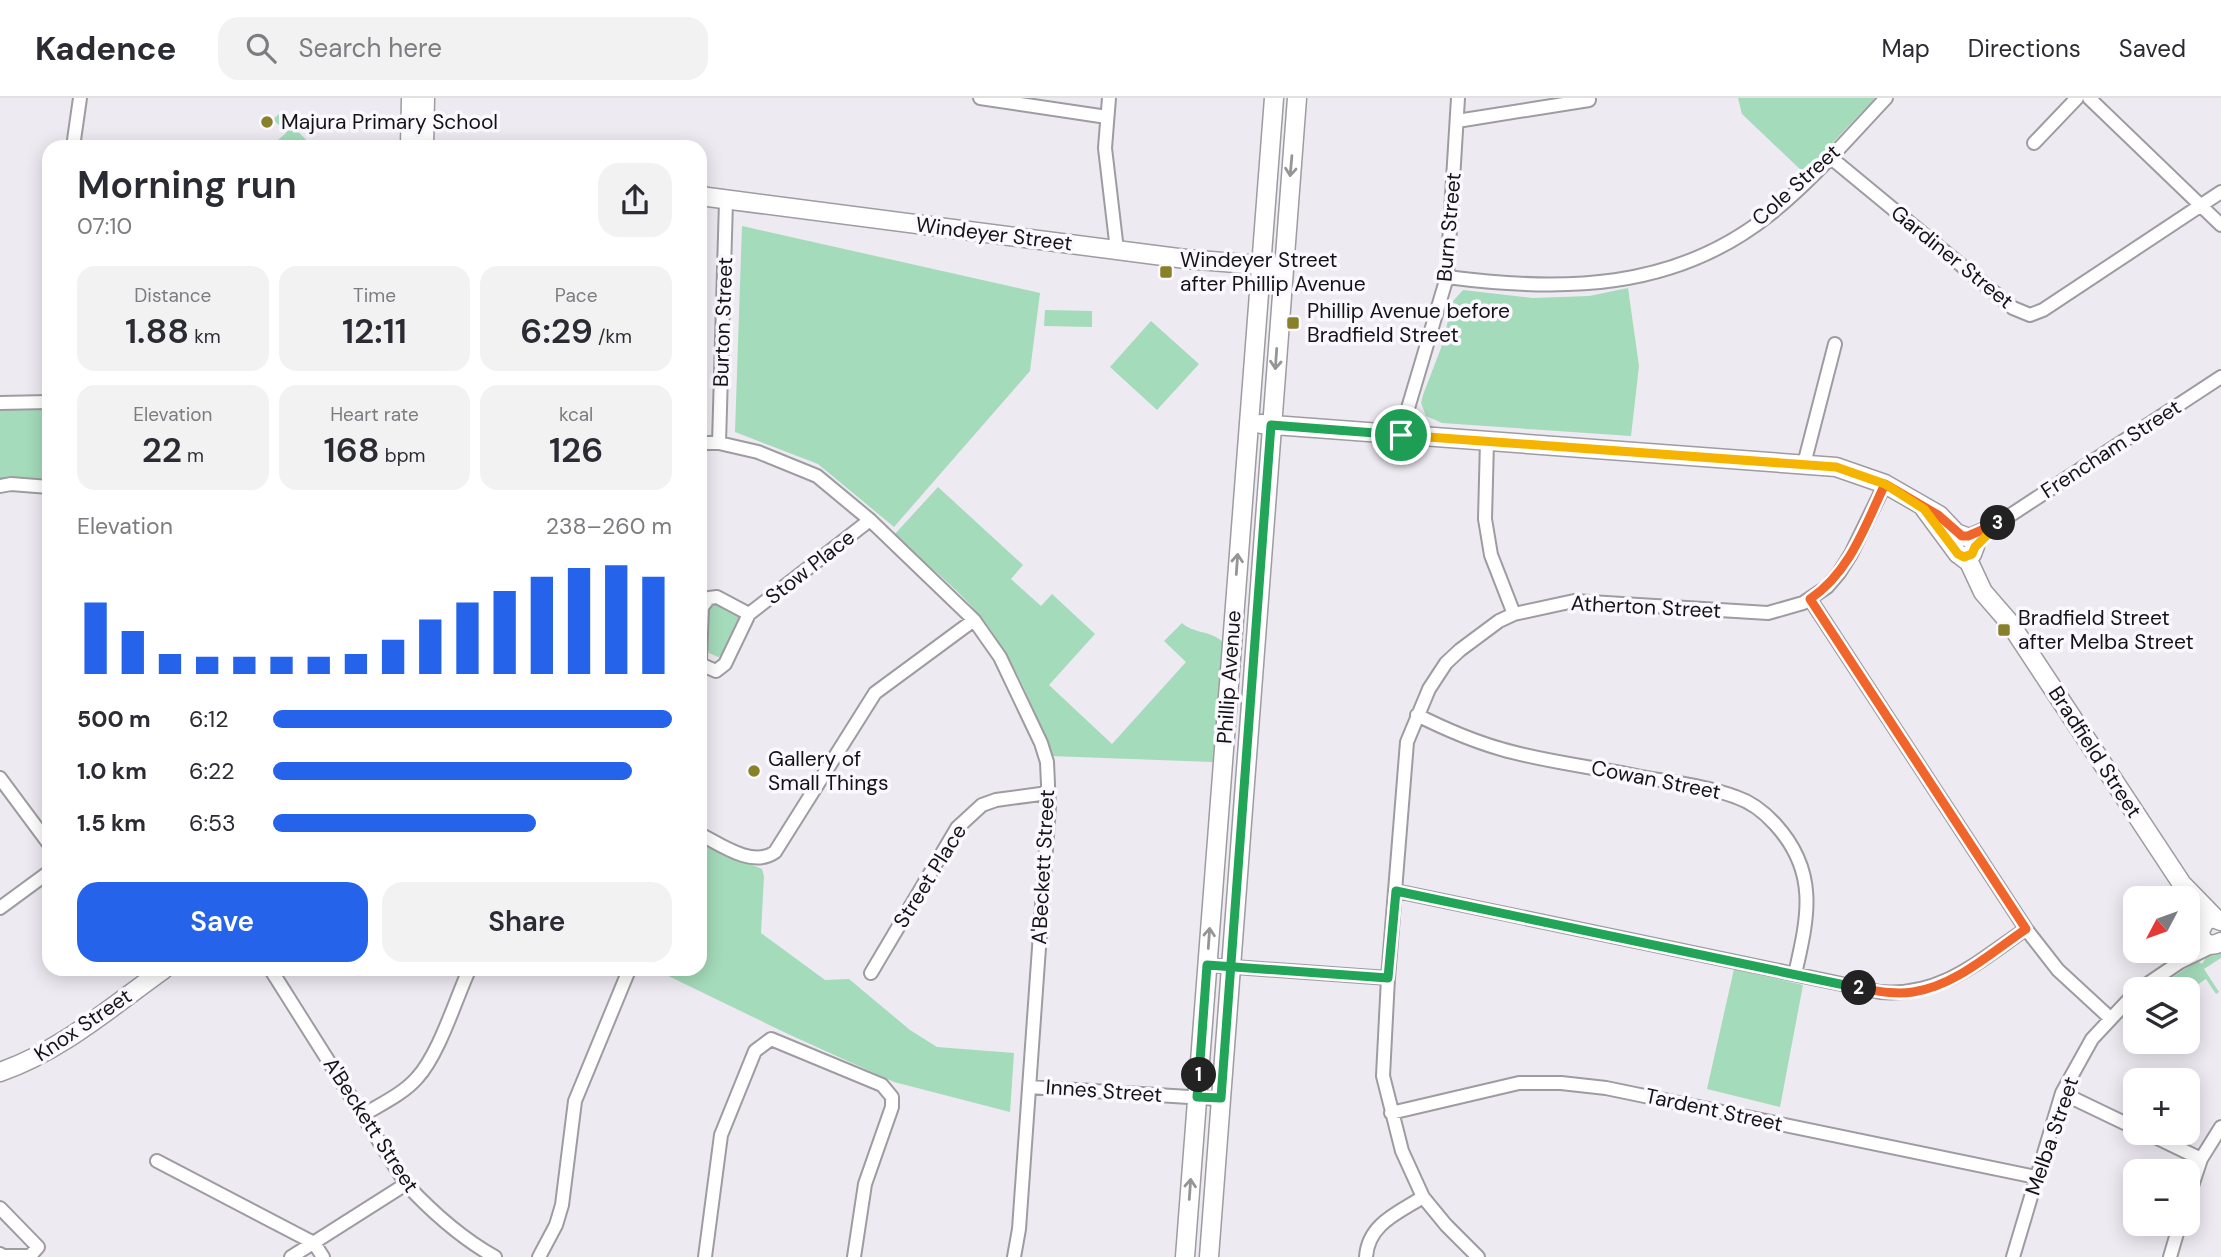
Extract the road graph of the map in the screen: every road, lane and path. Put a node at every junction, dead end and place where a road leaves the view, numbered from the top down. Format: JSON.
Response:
{"nodes":[{"id":1,"x":80,"y":98,"type":"edge"},
{"id":2,"x":411,"y":98,"type":"edge"},
{"id":3,"x":425,"y":98,"type":"edge"},
{"id":4,"x":980,"y":98,"type":"edge"},
{"id":5,"x":1109,"y":98,"type":"edge"},
{"id":6,"x":1274,"y":98,"type":"edge"},
{"id":7,"x":1297,"y":98,"type":"edge"},
{"id":8,"x":1458,"y":98,"type":"edge"},
{"id":9,"x":1886,"y":98,"type":"edge"},
{"id":10,"x":2077,"y":98,"type":"edge"},
{"id":11,"x":2089,"y":98,"type":"edge"},
{"id":12,"x":1589,"y":100,"type":"dead end"},
{"id":13,"x":1108,"y":117,"type":"junction"},
{"id":14,"x":1457,"y":121,"type":"junction"},
{"id":15,"x":74,"y":140,"type":"edge"},
{"id":16,"x":410,"y":140,"type":"edge"},
{"id":17,"x":424,"y":140,"type":"edge"},
{"id":18,"x":2034,"y":143,"type":"dead end"},
{"id":19,"x":1830,"y":157,"type":"junction"},
{"id":20,"x":2221,"y":192,"type":"edge"},
{"id":21,"x":707,"y":199,"type":"edge"},
{"id":22,"x":726,"y":201,"type":"junction"},
{"id":23,"x":2201,"y":206,"type":"junction"},
{"id":24,"x":2221,"y":225,"type":"edge"},
{"id":25,"x":1116,"y":250,"type":"junction"},
{"id":26,"x":1261,"y":265,"type":"junction"},
{"id":27,"x":1283,"y":266,"type":"junction"},
{"id":28,"x":1447,"y":277,"type":"junction"},
{"id":29,"x":1835,"y":344,"type":"dead end"},
{"id":30,"x":2221,"y":377,"type":"edge"},
{"id":31,"x":42,"y":401,"type":"edge"},
{"id":32,"x":0,"y":403,"type":"edge"},
{"id":33,"x":1248,"y":422,"type":"junction"},
{"id":34,"x":1271,"y":425,"type":"junction"},
{"id":35,"x":1401,"y":435,"type":"junction"},
{"id":36,"x":1487,"y":441,"type":"junction"},
{"id":37,"x":707,"y":443,"type":"edge"},
{"id":38,"x":719,"y":443,"type":"junction"},
{"id":39,"x":1804,"y":464,"type":"junction"},
{"id":40,"x":1885,"y":484,"type":"junction"},
{"id":41,"x":0,"y":486,"type":"edge"},
{"id":42,"x":42,"y":486,"type":"edge"},
{"id":43,"x":870,"y":520,"type":"junction"},
{"id":44,"x":1966,"y":546,"type":"junction"},
{"id":45,"x":1810,"y":599,"type":"junction"},
{"id":46,"x":707,"y":601,"type":"edge"},
{"id":47,"x":749,"y":614,"type":"junction"},
{"id":48,"x":1514,"y":614,"type":"junction"},
{"id":49,"x":974,"y":620,"type":"junction"},
{"id":50,"x":707,"y":666,"type":"edge"},
{"id":51,"x":1417,"y":715,"type":"junction"},
{"id":52,"x":0,"y":778,"type":"edge"},
{"id":53,"x":1048,"y":793,"type":"junction"},
{"id":54,"x":42,"y":835,"type":"edge"},
{"id":55,"x":707,"y":837,"type":"edge"},
{"id":56,"x":42,"y":877,"type":"edge"},
{"id":57,"x":2181,"y":886,"type":"edge"},
{"id":58,"x":1396,"y":891,"type":"junction"},
{"id":59,"x":0,"y":908,"type":"edge"},
{"id":60,"x":2200,"y":909,"type":"edge"},
{"id":61,"x":2213,"y":923,"type":"edge"},
{"id":62,"x":2026,"y":929,"type":"junction"},
{"id":63,"x":2200,"y":938,"type":"edge"},
{"id":64,"x":2218,"y":944,"type":"edge"},
{"id":65,"x":2200,"y":953,"type":"edge"},
{"id":66,"x":2179,"y":963,"type":"edge"},
{"id":67,"x":1207,"y":965,"type":"junction"},
{"id":68,"x":1230,"y":966,"type":"junction"},
{"id":69,"x":871,"y":973,"type":"dead end"},
{"id":70,"x":1794,"y":974,"type":"junction"},
{"id":71,"x":155,"y":976,"type":"edge"},
{"id":72,"x":275,"y":976,"type":"edge"},
{"id":73,"x":466,"y":976,"type":"edge"},
{"id":74,"x":627,"y":976,"type":"edge"},
{"id":75,"x":2158,"y":977,"type":"edge"},
{"id":76,"x":1388,"y":978,"type":"junction"},
{"id":77,"x":2123,"y":1005,"type":"edge"},
{"id":78,"x":2110,"y":1018,"type":"junction"},
{"id":79,"x":0,"y":1072,"type":"edge"},
{"id":80,"x":1029,"y":1087,"type":"junction"},
{"id":81,"x":2062,"y":1093,"type":"junction"},
{"id":82,"x":1197,"y":1097,"type":"junction"},
{"id":83,"x":1221,"y":1098,"type":"junction"},
{"id":84,"x":1391,"y":1113,"type":"junction"},
{"id":85,"x":363,"y":1115,"type":"junction"},
{"id":86,"x":2123,"y":1122,"type":"edge"},
{"id":87,"x":2221,"y":1127,"type":"edge"},
{"id":88,"x":2172,"y":1145,"type":"edge"},
{"id":89,"x":2201,"y":1159,"type":"junction"},
{"id":90,"x":157,"y":1161,"type":"dead end"},
{"id":91,"x":2200,"y":1162,"type":"edge"},
{"id":92,"x":2036,"y":1177,"type":"junction"},
{"id":93,"x":407,"y":1184,"type":"junction"},
{"id":94,"x":1423,"y":1197,"type":"junction"},
{"id":95,"x":0,"y":1208,"type":"edge"},
{"id":96,"x":2176,"y":1236,"type":"edge"},
{"id":97,"x":314,"y":1243,"type":"junction"},
{"id":98,"x":0,"y":1254,"type":"edge"},
{"id":99,"x":292,"y":1257,"type":"edge"},
{"id":100,"x":323,"y":1257,"type":"edge"},
{"id":101,"x":495,"y":1257,"type":"edge"},
{"id":102,"x":539,"y":1257,"type":"edge"},
{"id":103,"x":705,"y":1257,"type":"edge"},
{"id":104,"x":854,"y":1257,"type":"edge"},
{"id":105,"x":1014,"y":1257,"type":"edge"},
{"id":106,"x":1185,"y":1257,"type":"edge"},
{"id":107,"x":1209,"y":1257,"type":"edge"},
{"id":108,"x":1366,"y":1257,"type":"edge"},
{"id":109,"x":1478,"y":1257,"type":"edge"},
{"id":110,"x":2013,"y":1257,"type":"edge"},
{"id":111,"x":2170,"y":1257,"type":"edge"}],
"edges":[{"from":1,"to":15,"type":"street"},
{"from":2,"to":16,"type":"main road"},
{"from":3,"to":17,"type":"main road"},
{"from":4,"to":13,"type":"street"},
{"from":5,"to":13,"type":"street"},
{"from":6,"to":26,"type":"main road","name":"Phillip Avenue"},
{"from":7,"to":27,"type":"main road","name":"Phillip Avenue","one_way":true},
{"from":8,"to":14,"type":"street","name":"Burn Street"},
{"from":9,"to":19,"type":"street","name":"Cole Street"},
{"from":10,"to":18,"type":"street"},
{"from":11,"to":23,"type":"street"},
{"from":12,"to":14,"type":"street"},
{"from":13,"to":25,"type":"street"},
{"from":14,"to":28,"type":"street","name":"Burn Street"},
{"from":19,"to":23,"type":"street","name":"Gardiner Street"},
{"from":19,"to":28,"type":"street","name":"Cole Street"},
{"from":20,"to":23,"type":"street","name":"Gardiner Street"},
{"from":21,"to":22,"type":"main road","name":"Windeyer Street"},
{"from":22,"to":25,"type":"main road","name":"Windeyer Street"},
{"from":22,"to":38,"type":"street","name":"Burton Street"},
{"from":23,"to":24,"type":"street"},
{"from":25,"to":26,"type":"main road","name":"Windeyer Street"},
{"from":26,"to":27,"type":"main road","name":"Windeyer Street"},
{"from":26,"to":33,"type":"main road","name":"Phillip Avenue"},
{"from":27,"to":34,"type":"main road","name":"Phillip Avenue","one_way":true},
{"from":28,"to":35,"type":"street","name":"Burn Street"},
{"from":29,"to":39,"type":"street"},
{"from":30,"to":44,"type":"street","name":"Frencham Street"},
{"from":31,"to":32,"type":"street"},
{"from":33,"to":34,"type":"main road","name":"Bradfield Street"},
{"from":67,"to":33,"type":"main road","name":"Phillip Avenue","one_way":true},
{"from":34,"to":35,"type":"main road","name":"Bradfield Street"},
{"from":34,"to":68,"type":"main road","name":"Phillip Avenue"},
{"from":35,"to":36,"type":"main road","name":"Bradfield Street"},
{"from":36,"to":39,"type":"main road","name":"Bradfield Street"},
{"from":36,"to":48,"type":"street"},
{"from":37,"to":38,"type":"street","name":"A'Beckett Street"},
{"from":38,"to":43,"type":"street","name":"A'Beckett Street"},
{"from":39,"to":40,"type":"main road","name":"Bradfield Street"},
{"from":40,"to":44,"type":"main road","name":"Bradfield Street"},
{"from":40,"to":45,"type":"street","name":"Atherton Street"},
{"from":41,"to":42,"type":"street"},
{"from":43,"to":47,"type":"street","name":"Stow Place"},
{"from":43,"to":49,"type":"street","name":"A'Beckett Street"},
{"from":44,"to":57,"type":"main road","name":"Bradfield Street"},
{"from":45,"to":48,"type":"street","name":"Atherton Street"},
{"from":45,"to":62,"type":"street"},
{"from":46,"to":47,"type":"street","name":"Stow Place"},
{"from":47,"to":50,"type":"street","name":"Stow Place"},
{"from":48,"to":51,"type":"street","name":"Atherton Street"},
{"from":49,"to":53,"type":"street","name":"A'Beckett Street"},
{"from":49,"to":55,"type":"street"},
{"from":51,"to":58,"type":"street","name":"Atherton Street"},
{"from":51,"to":70,"type":"street","name":"Cowan Street"},
{"from":52,"to":54,"type":"street"},
{"from":53,"to":69,"type":"street","name":"Street Place"},
{"from":53,"to":80,"type":"street","name":"A'Beckett Street"},
{"from":56,"to":59,"type":"street"},
{"from":58,"to":70,"type":"street"},
{"from":58,"to":76,"type":"street","name":"Atherton Street"},
{"from":60,"to":61,"type":"main road","name":"Bradfield Street"},
{"from":61,"to":63,"type":"street"},
{"from":61,"to":64,"type":"main road"},
{"from":62,"to":70,"type":"street"},
{"from":62,"to":78,"type":"street"},
{"from":64,"to":65,"type":"street"},
{"from":66,"to":75,"type":"street"},
{"from":67,"to":68,"type":"street"},
{"from":67,"to":82,"type":"main road","name":"Phillip Avenue"},
{"from":68,"to":76,"type":"street"},
{"from":68,"to":83,"type":"main road","name":"Phillip Avenue"},
{"from":71,"to":79,"type":"main road","name":"Knox Street"},
{"from":72,"to":85,"type":"street","name":"A'Beckett Street"},
{"from":73,"to":85,"type":"street"},
{"from":74,"to":102,"type":"street"},
{"from":76,"to":84,"type":"street","name":"Atherton Street"},
{"from":77,"to":78,"type":"street","name":"Melba Street"},
{"from":78,"to":81,"type":"street","name":"Melba Street"},
{"from":80,"to":82,"type":"street","name":"Innes Street"},
{"from":80,"to":105,"type":"street","name":"A'Beckett Street"},
{"from":81,"to":86,"type":"street"},
{"from":81,"to":92,"type":"street","name":"Melba Street"},
{"from":82,"to":83,"type":"street","name":"Innes Street"},
{"from":106,"to":82,"type":"main road","name":"Phillip Avenue","one_way":true},
{"from":83,"to":107,"type":"main road","name":"Phillip Avenue"},
{"from":84,"to":92,"type":"street","name":"Tardent Street"},
{"from":84,"to":94,"type":"street","name":"Atherton Street"},
{"from":85,"to":93,"type":"street","name":"A'Beckett Street"},
{"from":87,"to":89,"type":"street"},
{"from":88,"to":89,"type":"street"},
{"from":89,"to":91,"type":"street"},
{"from":90,"to":97,"type":"street"},
{"from":92,"to":110,"type":"street","name":"Melba Street"},
{"from":93,"to":97,"type":"street"},
{"from":93,"to":101,"type":"street","name":"A'Beckett Street"},
{"from":94,"to":108,"type":"street"},
{"from":94,"to":109,"type":"street","name":"Atherton Street"},
{"from":95,"to":98,"type":"street"},
{"from":96,"to":111,"type":"street"},
{"from":97,"to":99,"type":"street"},
{"from":97,"to":100,"type":"street"},
{"from":103,"to":104,"type":"street"}]}
